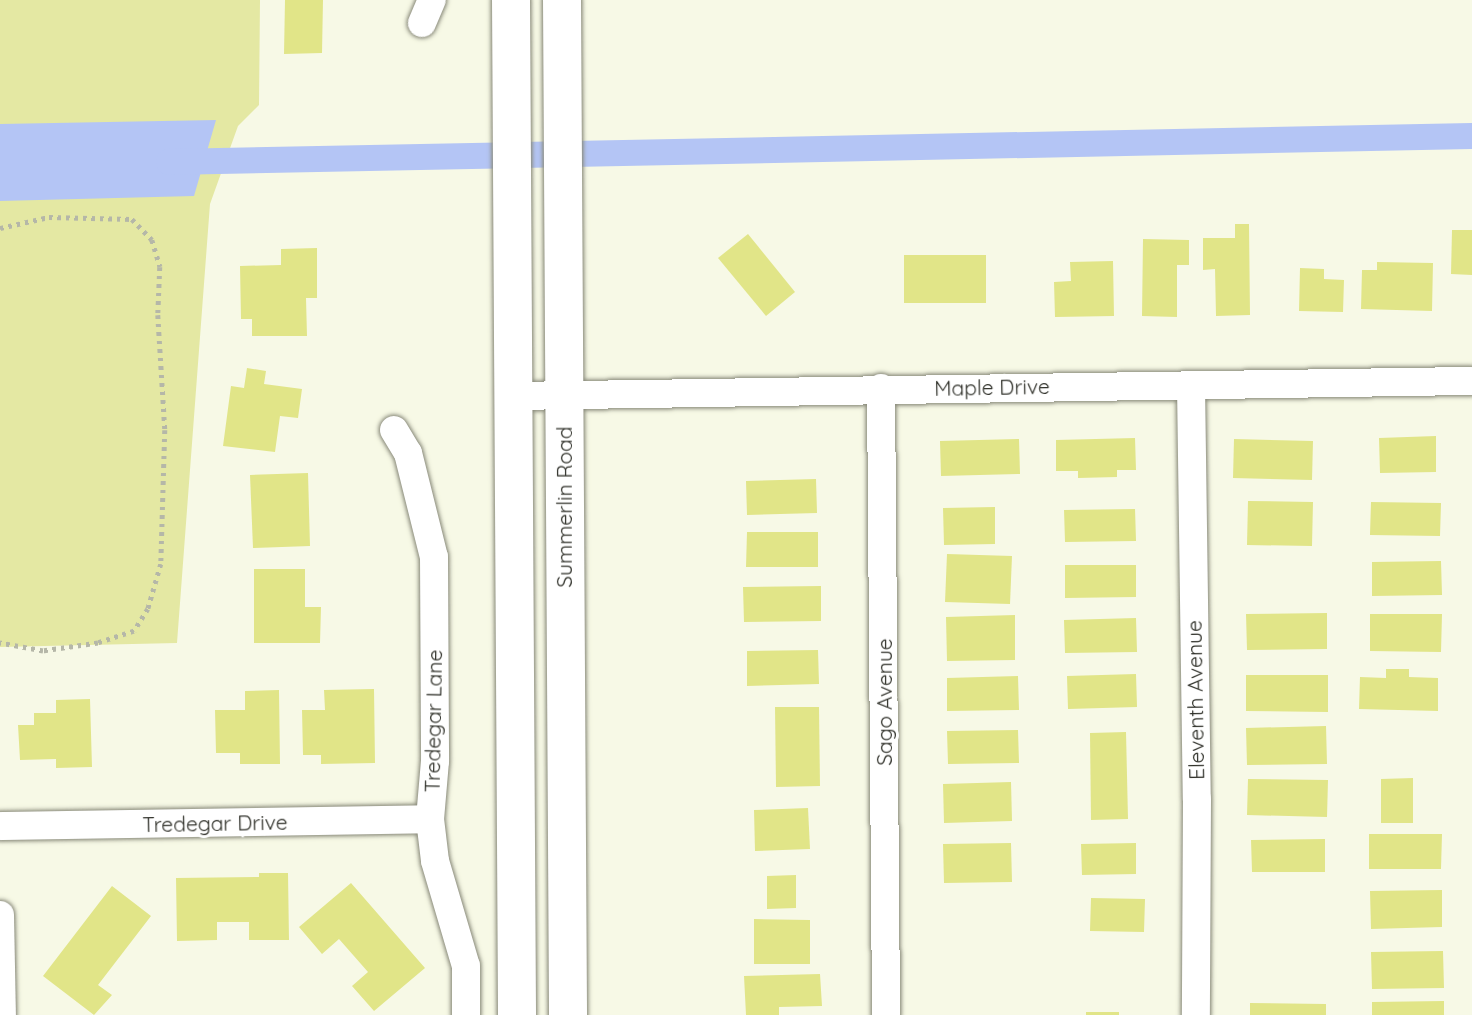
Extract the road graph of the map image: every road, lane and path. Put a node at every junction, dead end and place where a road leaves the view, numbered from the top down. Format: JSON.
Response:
{"nodes":[{"id":1,"x":511,"y":0,"type":"edge"},
{"id":2,"x":562,"y":0,"type":"edge"},
{"id":3,"x":0,"y":228,"type":"edge"},
{"id":4,"x":1472,"y":381,"type":"edge"},
{"id":5,"x":1191,"y":385,"type":"junction"},
{"id":6,"x":881,"y":388,"type":"junction"},
{"id":7,"x":563,"y":395,"type":"junction"},
{"id":8,"x":513,"y":396,"type":"junction"},
{"id":9,"x":394,"y":430,"type":"dead end"},
{"id":10,"x":0,"y":643,"type":"edge"},
{"id":11,"x":430,"y":819,"type":"junction"},
{"id":12,"x":0,"y":826,"type":"edge"},
{"id":13,"x":0,"y":915,"type":"edge"},
{"id":14,"x":2,"y":1015,"type":"edge"},
{"id":15,"x":466,"y":1015,"type":"edge"},
{"id":16,"x":517,"y":1015,"type":"edge"},
{"id":17,"x":568,"y":1015,"type":"edge"},
{"id":18,"x":887,"y":1015,"type":"edge"},
{"id":19,"x":1196,"y":1015,"type":"edge"}],
"edges":[{"from":1,"to":8,"type":"main road"},
{"from":2,"to":7,"type":"main road","name":"Summerlin Road"},
{"from":3,"to":10,"type":"path"},
{"from":4,"to":5,"type":"street","name":"Maple Drive"},
{"from":5,"to":6,"type":"street","name":"Maple Drive"},
{"from":5,"to":19,"type":"street","name":"Eleventh Avenue"},
{"from":6,"to":7,"type":"street","name":"Maple Drive"},
{"from":6,"to":18,"type":"street","name":"Sago Avenue"},
{"from":7,"to":8,"type":"street","name":"Maple Drive"},
{"from":7,"to":17,"type":"main road","name":"Summerlin Road"},
{"from":8,"to":16,"type":"main road"},
{"from":9,"to":11,"type":"street","name":"Tredegar Lane"},
{"from":11,"to":12,"type":"street","name":"Tredegar Drive"},
{"from":11,"to":15,"type":"street","name":"Tredegar Lane"},
{"from":13,"to":14,"type":"street"}]}
